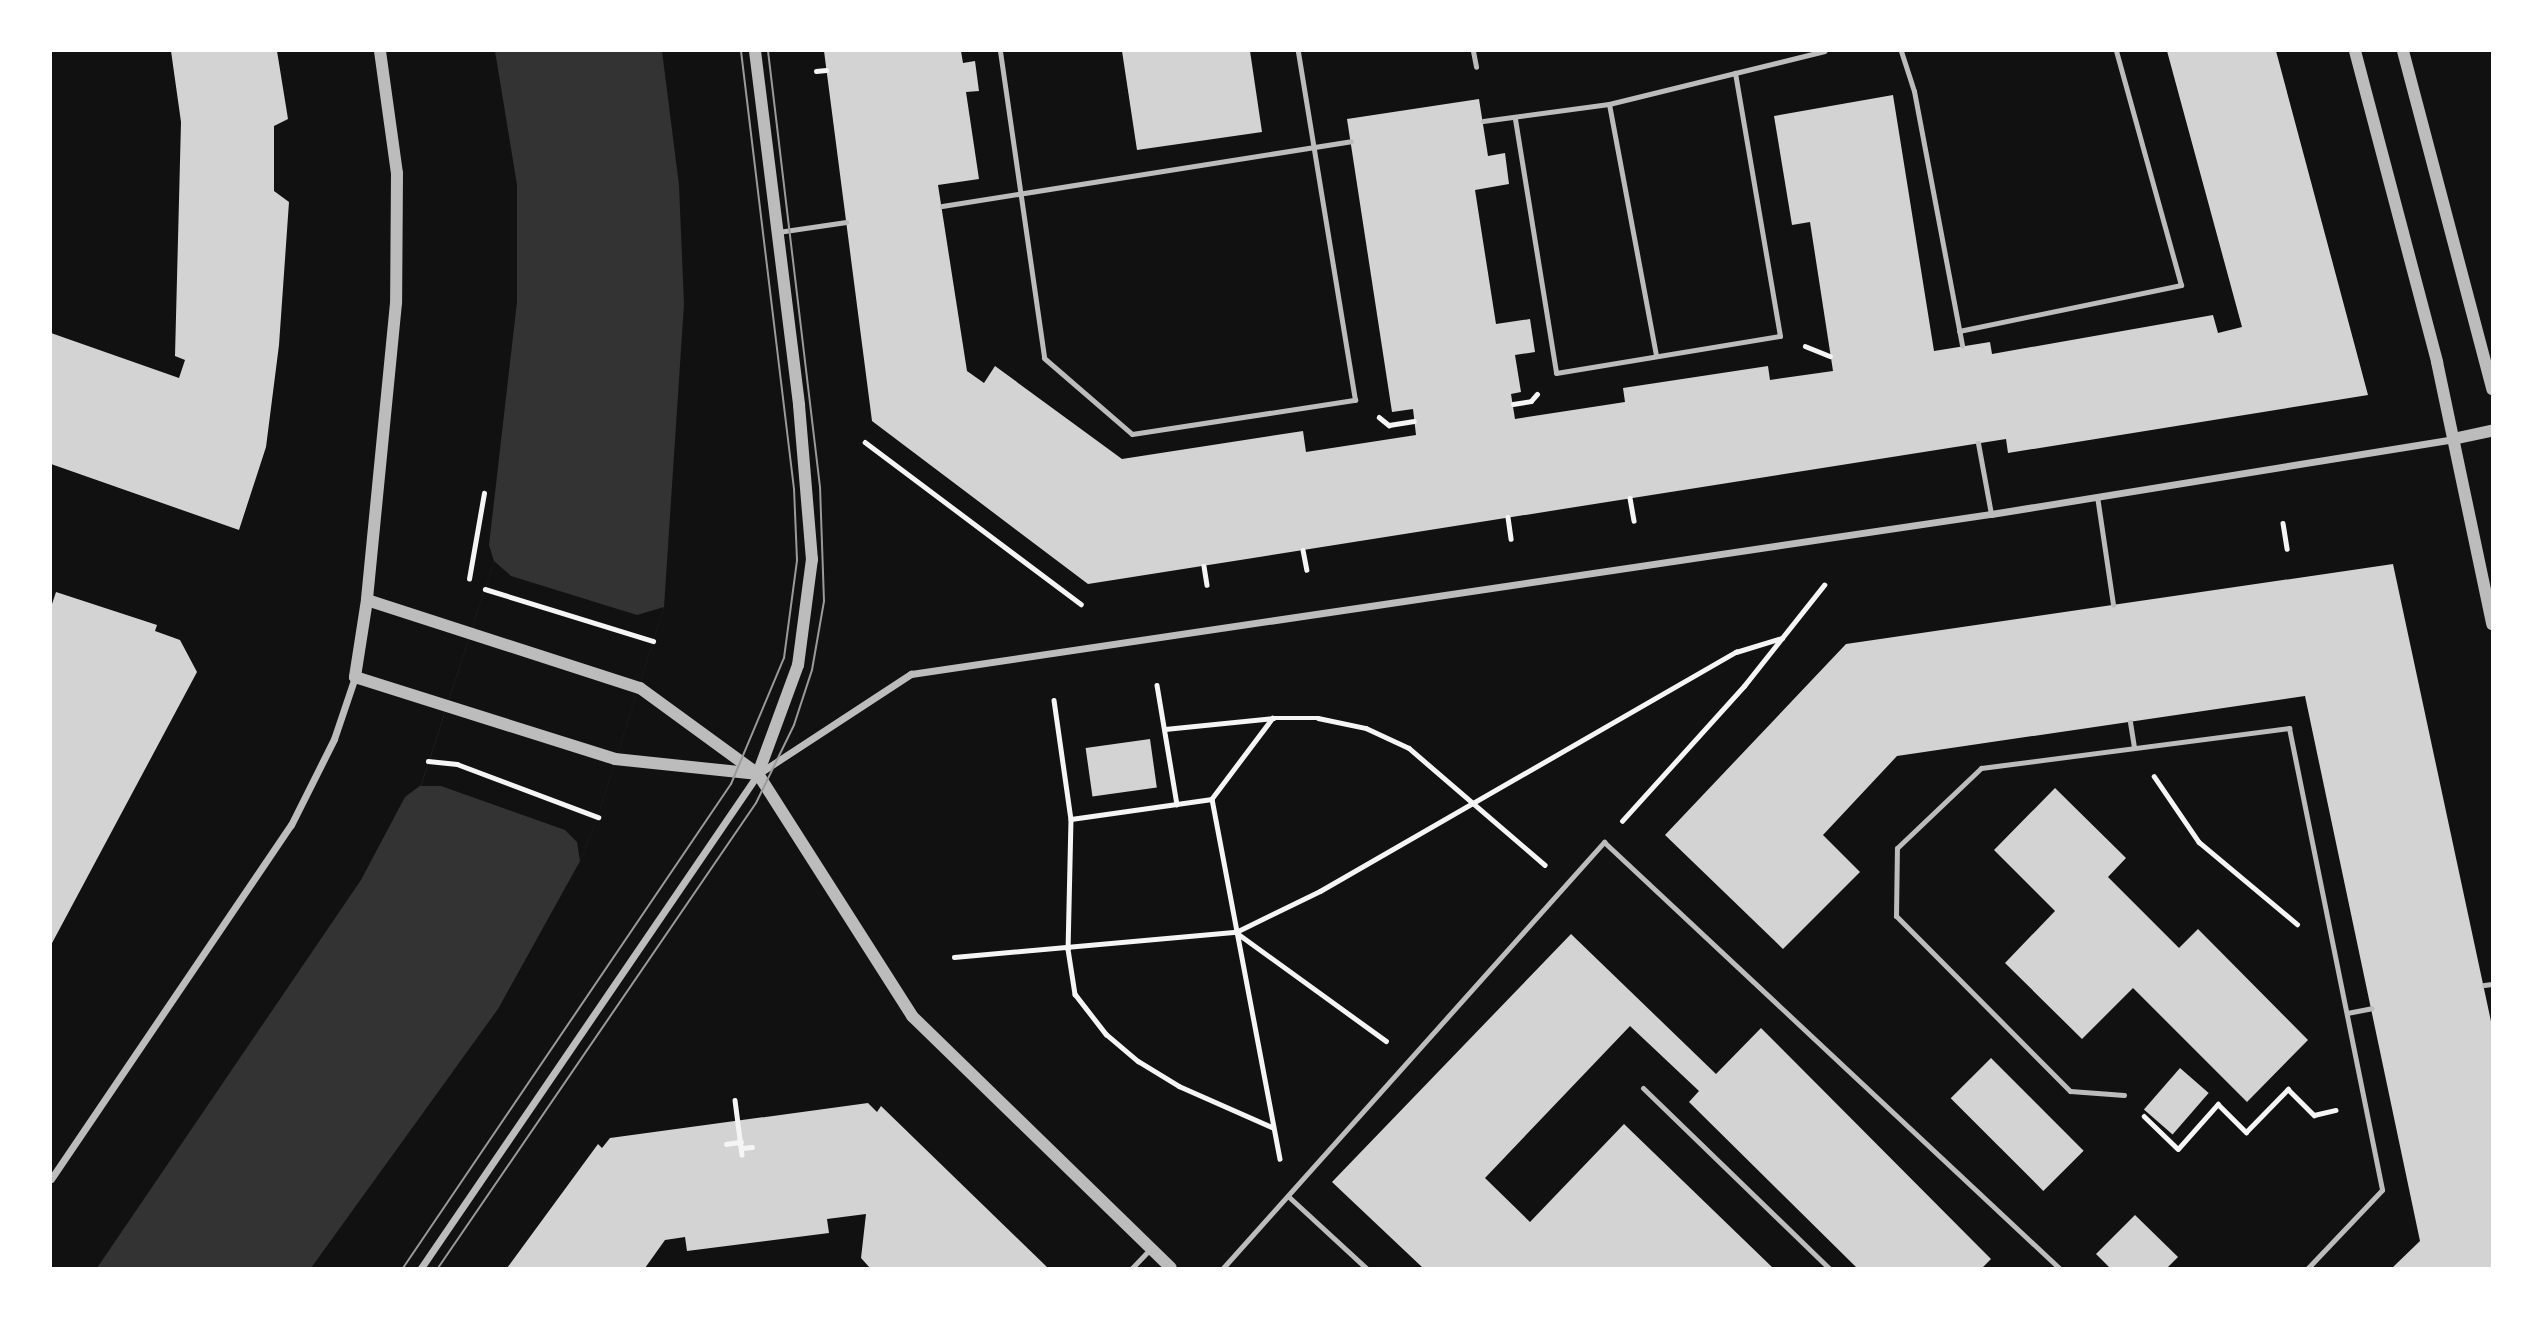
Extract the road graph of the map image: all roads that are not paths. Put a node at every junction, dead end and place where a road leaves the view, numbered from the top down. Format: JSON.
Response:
{"nodes":[{"id":1,"x":380,"y":51,"type":"edge"},
{"id":2,"x":755,"y":51,"type":"edge"},
{"id":3,"x":1000,"y":51,"type":"edge"},
{"id":4,"x":1298,"y":51,"type":"edge"},
{"id":5,"x":1473,"y":51,"type":"edge"},
{"id":6,"x":1825,"y":51,"type":"edge"},
{"id":7,"x":1901,"y":51,"type":"edge"},
{"id":8,"x":2116,"y":51,"type":"edge"},
{"id":9,"x":2355,"y":51,"type":"edge"},
{"id":10,"x":2403,"y":51,"type":"edge"},
{"id":11,"x":1476,"y":68,"type":"dead end"},
{"id":12,"x":1735,"y":73,"type":"junction"},
{"id":13,"x":1609,"y":104,"type":"junction"},
{"id":14,"x":1515,"y":119,"type":"junction"},
{"id":15,"x":1483,"y":121,"type":"dead end"},
{"id":16,"x":1350,"y":141,"type":"dead end"},
{"id":17,"x":1312,"y":148,"type":"junction"},
{"id":18,"x":1019,"y":194,"type":"junction"},
{"id":19,"x":942,"y":206,"type":"dead end"},
{"id":20,"x":846,"y":222,"type":"dead end"},
{"id":21,"x":778,"y":232,"type":"junction"},
{"id":22,"x":1959,"y":331,"type":"junction"},
{"id":23,"x":1962,"y":346,"type":"dead end"},
{"id":24,"x":1657,"y":356,"type":"junction"},
{"id":25,"x":2492,"y":388,"type":"edge"},
{"id":26,"x":2492,"y":431,"type":"edge"},
{"id":27,"x":2453,"y":439,"type":"junction"},
{"id":28,"x":1978,"y":443,"type":"dead end"},
{"id":29,"x":2097,"y":496,"type":"junction"},
{"id":30,"x":1991,"y":514,"type":"junction"},
{"id":31,"x":367,"y":600,"type":"junction"},
{"id":32,"x":2113,"y":606,"type":"dead end"},
{"id":33,"x":2492,"y":624,"type":"edge"},
{"id":34,"x":355,"y":677,"type":"junction"},
{"id":35,"x":2130,"y":722,"type":"dead end"},
{"id":36,"x":2134,"y":748,"type":"junction"},
{"id":37,"x":758,"y":774,"type":"junction"},
{"id":38,"x":2492,"y":984,"type":"edge"},
{"id":39,"x":2484,"y":985,"type":"dead end"},
{"id":40,"x":2372,"y":1008,"type":"dead end"},
{"id":41,"x":2347,"y":1013,"type":"junction"},
{"id":42,"x":1643,"y":1087,"type":"dead end"},
{"id":43,"x":2124,"y":1095,"type":"road end"},
{"id":44,"x":51,"y":1179,"type":"edge"},
{"id":45,"x":1289,"y":1197,"type":"junction"},
{"id":46,"x":1151,"y":1248,"type":"junction"},
{"id":47,"x":421,"y":1268,"type":"edge"},
{"id":48,"x":1132,"y":1268,"type":"edge"},
{"id":49,"x":1171,"y":1268,"type":"edge"},
{"id":50,"x":1223,"y":1268,"type":"edge"},
{"id":51,"x":1366,"y":1268,"type":"edge"},
{"id":52,"x":1829,"y":1268,"type":"edge"},
{"id":53,"x":2059,"y":1268,"type":"edge"},
{"id":54,"x":2308,"y":1268,"type":"edge"}],
"edges":[{"from":1,"to":31,"type":"street"},
{"from":2,"to":21,"type":"street"},
{"from":3,"to":18,"type":"lane"},
{"from":4,"to":17,"type":"lane"},
{"from":5,"to":11,"type":"lane"},
{"from":6,"to":12,"type":"lane"},
{"from":7,"to":22,"type":"lane"},
{"from":8,"to":22,"type":"lane"},
{"from":9,"to":27,"type":"street"},
{"from":10,"to":25,"type":"street"},
{"from":12,"to":13,"type":"lane"},
{"from":12,"to":24,"type":"lane"},
{"from":13,"to":14,"type":"lane"},
{"from":13,"to":24,"type":"lane"},
{"from":14,"to":15,"type":"lane"},
{"from":14,"to":24,"type":"lane"},
{"from":16,"to":17,"type":"lane"},
{"from":17,"to":18,"type":"lane"},
{"from":17,"to":18,"type":"lane"},
{"from":18,"to":19,"type":"lane"},
{"from":20,"to":21,"type":"lane"},
{"from":21,"to":37,"type":"street"},
{"from":22,"to":23,"type":"lane"},
{"from":26,"to":27,"type":"street"},
{"from":27,"to":29,"type":"street"},
{"from":27,"to":33,"type":"street"},
{"from":28,"to":30,"type":"lane"},
{"from":29,"to":30,"type":"street"},
{"from":29,"to":32,"type":"lane"},
{"from":30,"to":37,"type":"street"},
{"from":31,"to":34,"type":"street"},
{"from":31,"to":37,"type":"street"},
{"from":34,"to":37,"type":"street"},
{"from":34,"to":44,"type":"street"},
{"from":35,"to":36,"type":"lane"},
{"from":36,"to":41,"type":"lane"},
{"from":36,"to":43,"type":"lane"},
{"from":37,"to":46,"type":"street"},
{"from":37,"to":47,"type":"street"},
{"from":38,"to":39,"type":"lane"},
{"from":40,"to":41,"type":"lane"},
{"from":41,"to":54,"type":"lane"},
{"from":42,"to":52,"type":"lane"},
{"from":45,"to":50,"type":"lane"},
{"from":45,"to":51,"type":"lane"},
{"from":45,"to":53,"type":"lane"},
{"from":46,"to":48,"type":"lane"},
{"from":46,"to":49,"type":"street"}]}
